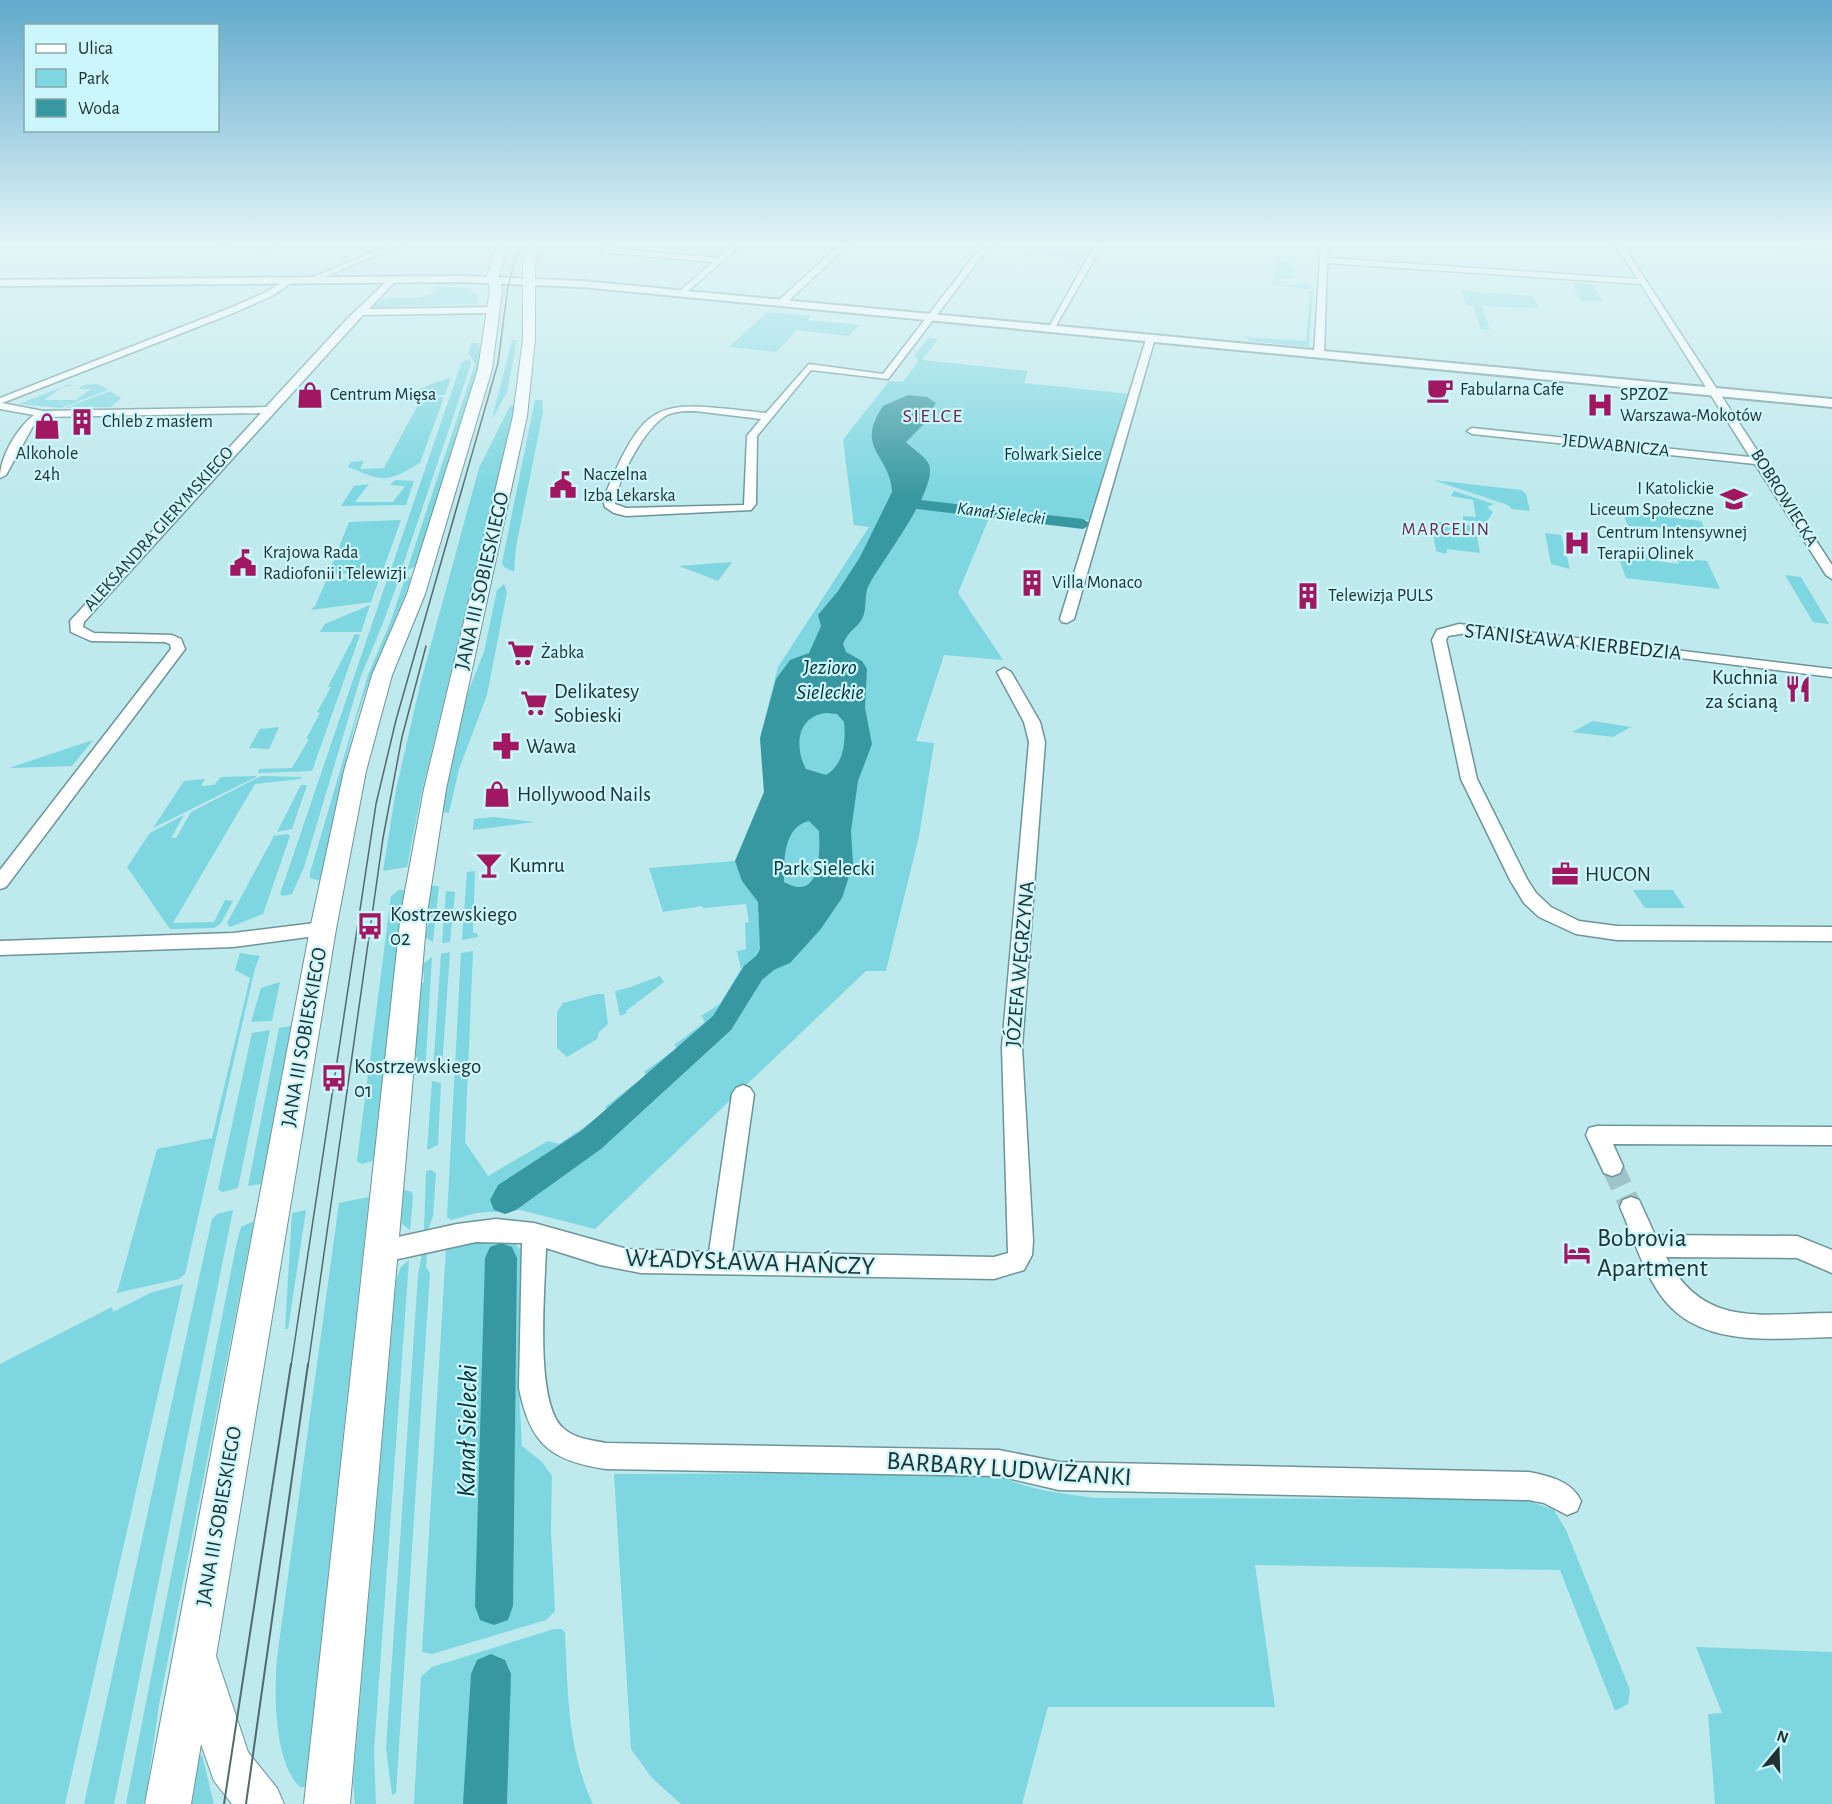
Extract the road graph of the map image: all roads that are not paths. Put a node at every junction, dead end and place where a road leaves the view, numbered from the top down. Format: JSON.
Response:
{"nodes":[{"id":1,"x":187,"y":328,"type":"edge"},
{"id":2,"x":346,"y":328,"type":"edge"},
{"id":3,"x":492,"y":328,"type":"edge"},
{"id":4,"x":530,"y":328,"type":"edge"},
{"id":5,"x":922,"y":328,"type":"edge"},
{"id":6,"x":1042,"y":328,"type":"edge"},
{"id":7,"x":1320,"y":328,"type":"edge"},
{"id":8,"x":1673,"y":328,"type":"edge"},
{"id":9,"x":1050,"y":329,"type":"joint"},
{"id":10,"x":1150,"y":338,"type":"junction"},
{"id":11,"x":1319,"y":354,"type":"junction"},
{"id":12,"x":1714,"y":392,"type":"junction"},
{"id":13,"x":0,"y":401,"type":"edge"},
{"id":14,"x":1832,"y":403,"type":"edge"},
{"id":15,"x":0,"y":406,"type":"edge"},
{"id":16,"x":268,"y":410,"type":"junction"},
{"id":17,"x":43,"y":414,"type":"junction"},
{"id":18,"x":766,"y":416,"type":"junction"},
{"id":19,"x":1472,"y":431,"type":"dead end"},
{"id":20,"x":1761,"y":461,"type":"junction"},
{"id":21,"x":0,"y":475,"type":"edge"},
{"id":22,"x":1832,"y":575,"type":"edge"},
{"id":23,"x":1067,"y":619,"type":"dead end"},
{"id":24,"x":1004,"y":672,"type":"dead end"},
{"id":25,"x":1832,"y":673,"type":"edge"},
{"id":26,"x":0,"y":883,"type":"edge"},
{"id":27,"x":323,"y":929,"type":"junction"},
{"id":28,"x":1832,"y":934,"type":"edge"},
{"id":29,"x":0,"y":948,"type":"edge"},
{"id":30,"x":743,"y":1094,"type":"dead end"},
{"id":31,"x":1832,"y":1136,"type":"edge"},
{"id":32,"x":1612,"y":1166,"type":"tunnel mouth"},
{"id":33,"x":1631,"y":1207,"type":"tunnel mouth"},
{"id":34,"x":534,"y":1234,"type":"junction"},
{"id":35,"x":1650,"y":1246,"type":"junction"},
{"id":36,"x":380,"y":1252,"type":"junction"},
{"id":37,"x":1832,"y":1262,"type":"edge"},
{"id":38,"x":719,"y":1263,"type":"junction"},
{"id":39,"x":1016,"y":1263,"type":"joint"},
{"id":40,"x":1832,"y":1325,"type":"edge"},
{"id":41,"x":1567,"y":1501,"type":"dead end"},
{"id":42,"x":194,"y":1654,"type":"junction"},
{"id":43,"x":250,"y":1791,"type":"edge"},
{"id":44,"x":168,"y":1804,"type":"edge"},
{"id":45,"x":327,"y":1804,"type":"edge"}],
"edges":[{"from":1,"to":13,"type":"street"},
{"from":2,"to":16,"type":"street","name":"ALEKSANDRA GIERYMSKIEGO"},
{"from":3,"to":27,"type":"main road","name":"JANA III SOBIESKIEGO"},
{"from":4,"to":36,"type":"main road","name":"JANA III SOBIESKIEGO"},
{"from":5,"to":18,"type":"street"},
{"from":6,"to":9,"type":"street"},
{"from":7,"to":11,"type":"street"},
{"from":8,"to":12,"type":"street","name":"BOBROWIECKA"},
{"from":9,"to":10,"type":"street"},
{"from":10,"to":11,"type":"street"},
{"from":10,"to":23,"type":"street"},
{"from":11,"to":12,"type":"street"},
{"from":12,"to":14,"type":"street"},
{"from":12,"to":20,"type":"street","name":"BOBROWIECKA"},
{"from":15,"to":17,"type":"street"},
{"from":16,"to":17,"type":"street"},
{"from":16,"to":26,"type":"street","name":"ALEKSANDRA GIERYMSKIEGO"},
{"from":17,"to":21,"type":"street"},
{"from":18,"to":18,"type":"street"},
{"from":19,"to":20,"type":"street","name":"JEDWABNICZA"},
{"from":20,"to":22,"type":"street","name":"BOBROWIECKA"},
{"from":24,"to":39,"type":"street","name":"JÓZEFA WĘGRZYNA"},
{"from":25,"to":28,"type":"street","name":"STANISŁAWA KIERBEDZIA"},
{"from":27,"to":29,"type":"street"},
{"from":27,"to":42,"type":"main road","name":"JANA III SOBIESKIEGO"},
{"from":30,"to":38,"type":"street"},
{"from":31,"to":32,"type":"street"},
{"from":33,"to":35,"type":"street"},
{"from":34,"to":36,"type":"street","name":"WŁADYSŁAWA HAŃCZY"},
{"from":34,"to":38,"type":"street","name":"WŁADYSŁAWA HAŃCZY"},
{"from":34,"to":41,"type":"street","name":"BARBARY LUDWIŻANKI"},
{"from":35,"to":37,"type":"street"},
{"from":35,"to":40,"type":"street"},
{"from":36,"to":45,"type":"main road","name":"JANA III SOBIESKIEGO"},
{"from":38,"to":39,"type":"street","name":"WŁADYSŁAWA HAŃCZY"},
{"from":42,"to":43,"type":"main road"},
{"from":42,"to":44,"type":"main road","name":"JANA III SOBIESKIEGO"}]}
